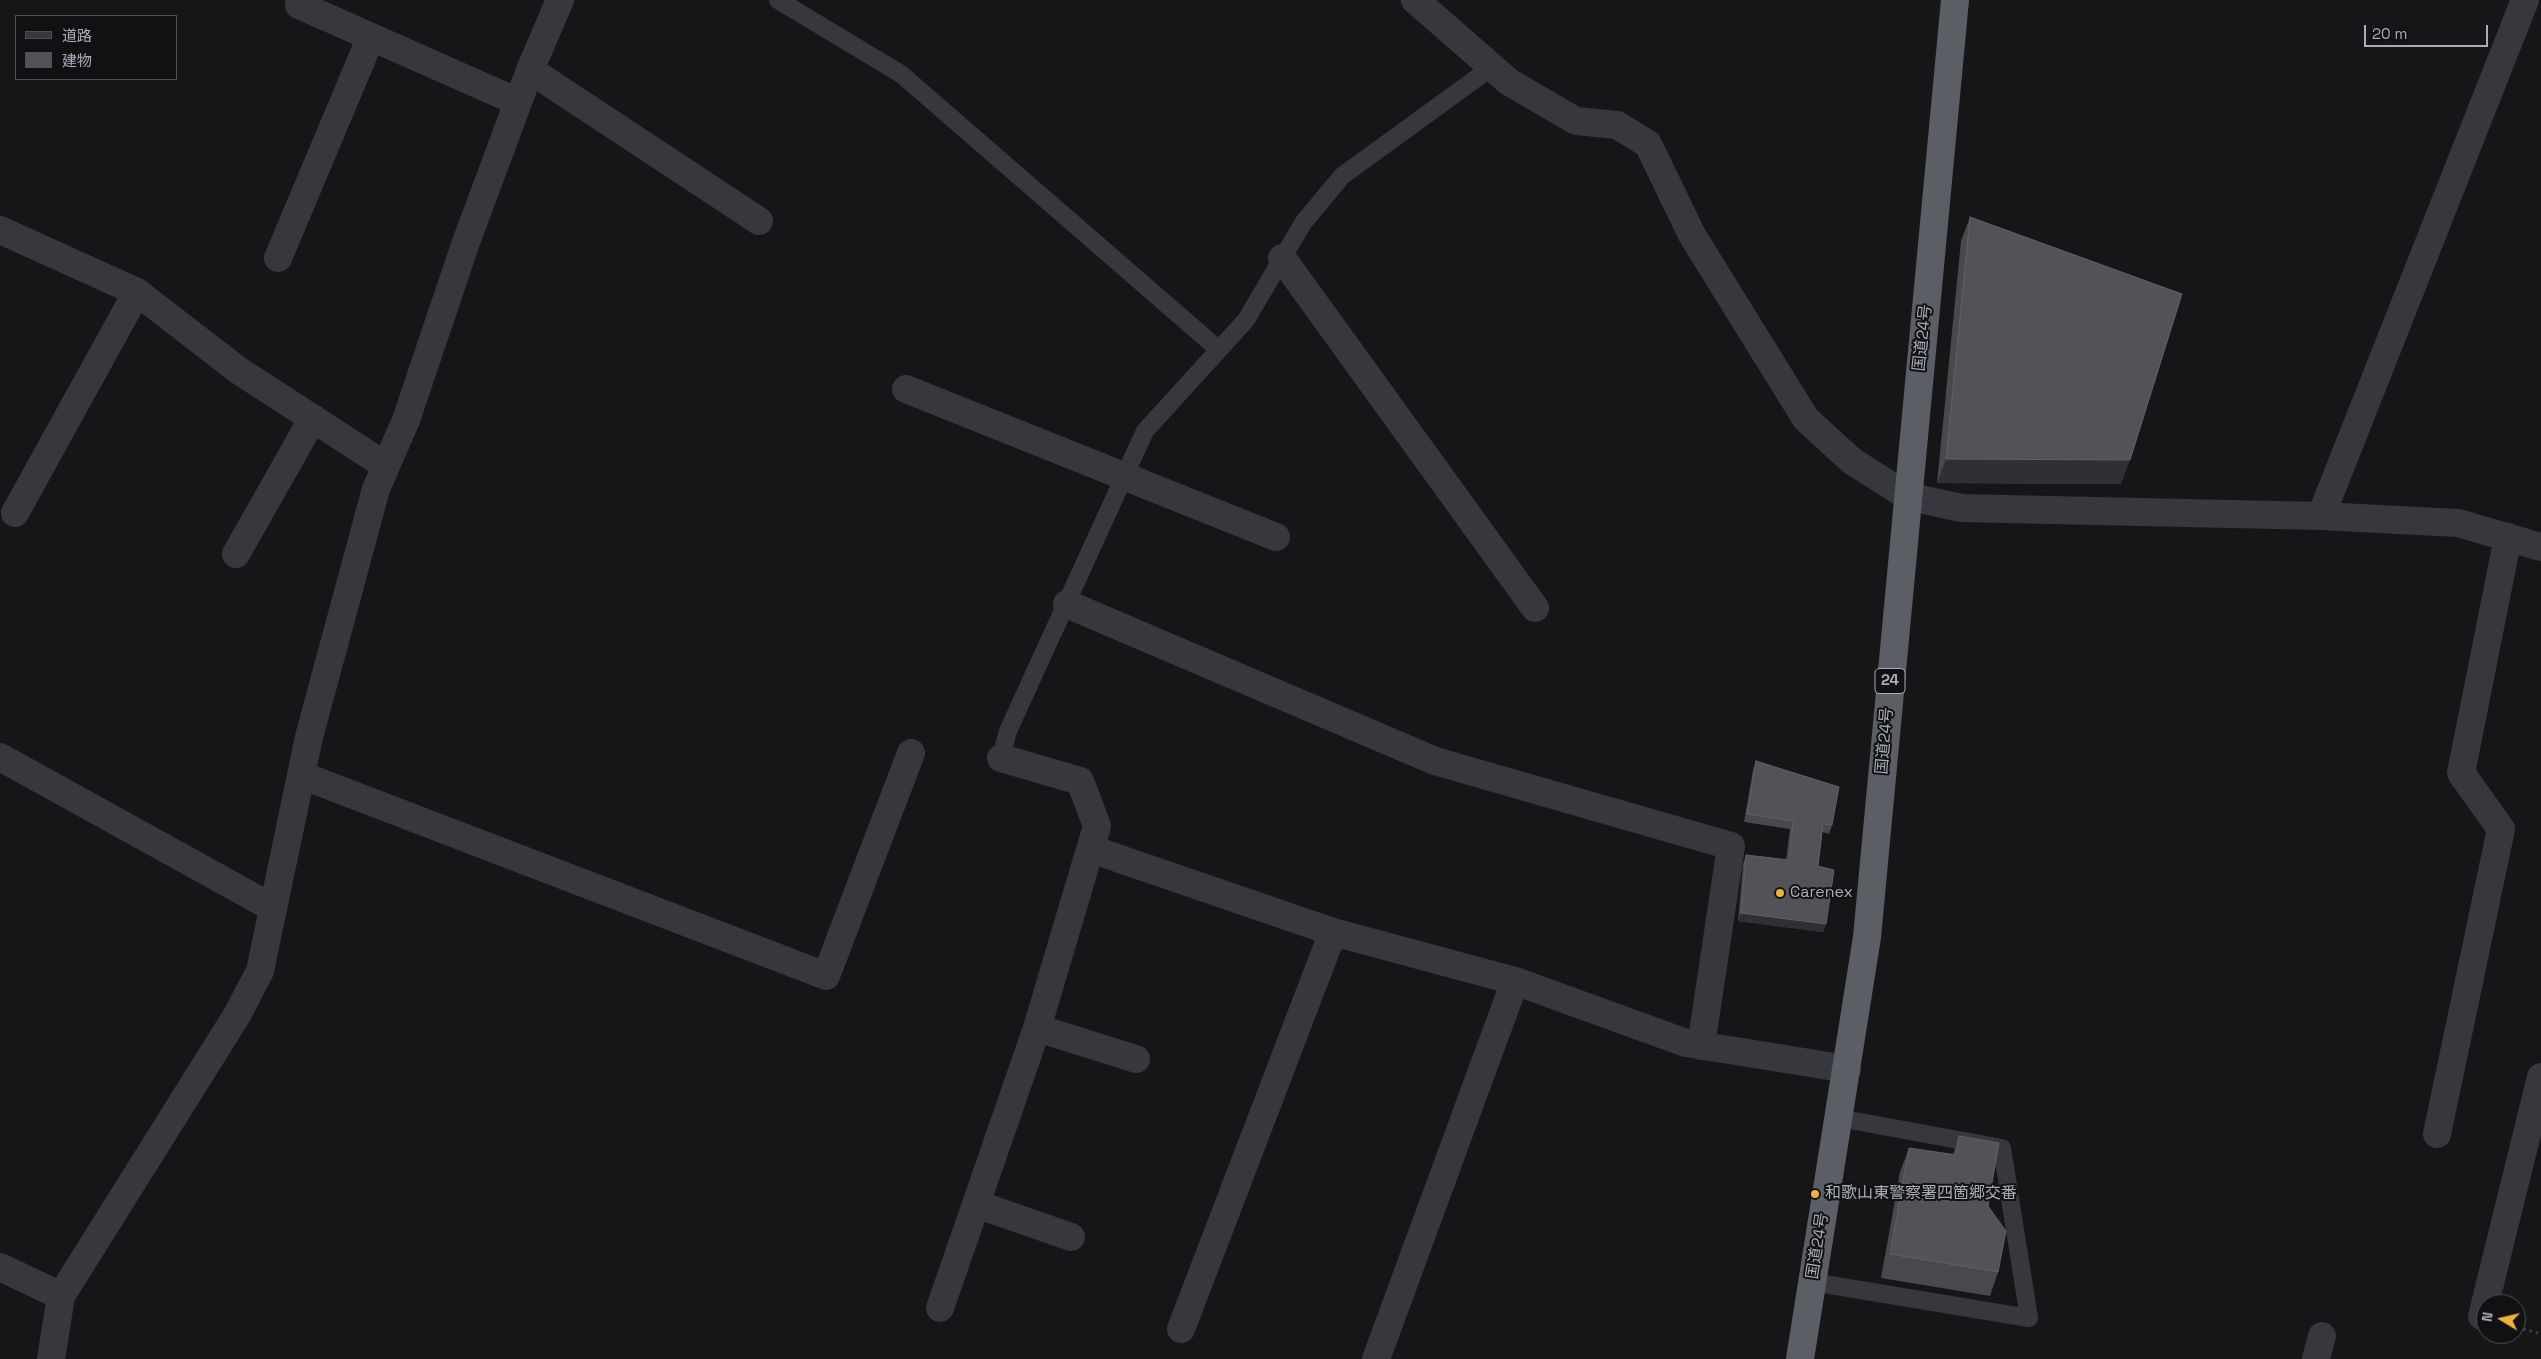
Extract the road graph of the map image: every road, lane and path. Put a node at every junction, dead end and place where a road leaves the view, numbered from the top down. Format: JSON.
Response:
{"nodes":[{"id":1,"x":560,"y":0,"type":"edge"},
{"id":2,"x":778,"y":0,"type":"edge"},
{"id":3,"x":1415,"y":0,"type":"edge"},
{"id":4,"x":1955,"y":0,"type":"edge"},
{"id":5,"x":2525,"y":0,"type":"edge"},
{"id":6,"x":299,"y":5,"type":"dead end"},
{"id":7,"x":371,"y":37,"type":"junction"},
{"id":8,"x":1492,"y":67,"type":"junction"},
{"id":9,"x":530,"y":70,"type":"junction"},
{"id":10,"x":518,"y":102,"type":"junction"},
{"id":11,"x":759,"y":221,"type":"dead end"},
{"id":12,"x":0,"y":230,"type":"edge"},
{"id":13,"x":278,"y":258,"type":"dead end"},
{"id":14,"x":1282,"y":258,"type":"junction"},
{"id":15,"x":137,"y":292,"type":"junction"},
{"id":16,"x":1218,"y":349,"type":"junction"},
{"id":17,"x":906,"y":389,"type":"dead end"},
{"id":18,"x":313,"y":418,"type":"junction"},
{"id":19,"x":386,"y":466,"type":"junction"},
{"id":20,"x":1125,"y":476,"type":"junction"},
{"id":21,"x":1907,"y":496,"type":"junction"},
{"id":22,"x":15,"y":513,"type":"dead end"},
{"id":23,"x":2321,"y":516,"type":"junction"},
{"id":24,"x":1276,"y":537,"type":"dead end"},
{"id":25,"x":2508,"y":537,"type":"junction"},
{"id":26,"x":2541,"y":547,"type":"edge"},
{"id":27,"x":236,"y":554,"type":"dead end"},
{"id":28,"x":1067,"y":604,"type":"junction"},
{"id":29,"x":1535,"y":608,"type":"dead end"},
{"id":30,"x":911,"y":753,"type":"dead end"},
{"id":31,"x":0,"y":757,"type":"edge"},
{"id":32,"x":1001,"y":758,"type":"joint"},
{"id":33,"x":300,"y":775,"type":"junction"},
{"id":34,"x":1092,"y":849,"type":"junction"},
{"id":35,"x":273,"y":908,"type":"junction"},
{"id":36,"x":1333,"y":932,"type":"junction"},
{"id":37,"x":1515,"y":980,"type":"junction"},
{"id":38,"x":1037,"y":1028,"type":"junction"},
{"id":39,"x":1701,"y":1046,"type":"junction"},
{"id":40,"x":1136,"y":1059,"type":"dead end"},
{"id":41,"x":1847,"y":1069,"type":"junction"},
{"id":42,"x":2541,"y":1077,"type":"edge"},
{"id":43,"x":1839,"y":1118,"type":"junction"},
{"id":44,"x":2437,"y":1134,"type":"dead end"},
{"id":45,"x":976,"y":1204,"type":"junction"},
{"id":46,"x":1071,"y":1237,"type":"dead end"},
{"id":47,"x":0,"y":1267,"type":"edge"},
{"id":48,"x":1812,"y":1282,"type":"junction"},
{"id":49,"x":2487,"y":1294,"type":"edge"},
{"id":50,"x":61,"y":1296,"type":"junction"},
{"id":51,"x":940,"y":1308,"type":"dead end"},
{"id":52,"x":1181,"y":1329,"type":"dead end"},
{"id":53,"x":2526,"y":1329,"type":"edge"},
{"id":54,"x":2541,"y":1334,"type":"edge"},
{"id":55,"x":51,"y":1359,"type":"edge"},
{"id":56,"x":1376,"y":1359,"type":"edge"},
{"id":57,"x":1803,"y":1359,"type":"edge"}],
"edges":[{"from":1,"to":9,"type":"street"},
{"from":2,"to":16,"type":"lane"},
{"from":3,"to":8,"type":"street"},
{"from":4,"to":21,"type":"highway","name":"国道24号","number":"24"},
{"from":5,"to":23,"type":"street"},
{"from":6,"to":7,"type":"street"},
{"from":7,"to":10,"type":"street"},
{"from":7,"to":13,"type":"street"},
{"from":8,"to":14,"type":"lane"},
{"from":8,"to":21,"type":"street"},
{"from":9,"to":10,"type":"street"},
{"from":9,"to":11,"type":"street"},
{"from":10,"to":19,"type":"street"},
{"from":12,"to":15,"type":"street"},
{"from":14,"to":16,"type":"lane"},
{"from":14,"to":29,"type":"street"},
{"from":15,"to":18,"type":"street"},
{"from":15,"to":22,"type":"street"},
{"from":16,"to":20,"type":"lane"},
{"from":17,"to":20,"type":"street"},
{"from":18,"to":19,"type":"street"},
{"from":18,"to":27,"type":"street"},
{"from":19,"to":33,"type":"street"},
{"from":20,"to":24,"type":"street"},
{"from":20,"to":28,"type":"lane"},
{"from":21,"to":23,"type":"street"},
{"from":21,"to":41,"type":"highway","name":"国道24号","number":"24"},
{"from":23,"to":25,"type":"street"},
{"from":25,"to":26,"type":"street"},
{"from":25,"to":44,"type":"street"},
{"from":28,"to":32,"type":"lane"},
{"from":28,"to":39,"type":"street"},
{"from":30,"to":33,"type":"street"},
{"from":31,"to":35,"type":"street"},
{"from":32,"to":34,"type":"street"},
{"from":33,"to":35,"type":"street"},
{"from":34,"to":36,"type":"street"},
{"from":34,"to":38,"type":"street"},
{"from":35,"to":50,"type":"street"},
{"from":36,"to":37,"type":"street"},
{"from":36,"to":52,"type":"street"},
{"from":37,"to":39,"type":"street"},
{"from":37,"to":56,"type":"street"},
{"from":38,"to":40,"type":"street"},
{"from":38,"to":45,"type":"street"},
{"from":39,"to":41,"type":"street"},
{"from":41,"to":43,"type":"highway","name":"国道24号","number":"24"},
{"from":42,"to":49,"type":"street"},
{"from":43,"to":48,"type":"highway","name":"国道24号","number":"24"},
{"from":43,"to":48,"type":"lane"},
{"from":45,"to":46,"type":"street"},
{"from":45,"to":51,"type":"street"},
{"from":47,"to":50,"type":"street"},
{"from":48,"to":57,"type":"highway","name":"国道24号","number":"24"},
{"from":50,"to":55,"type":"street"},
{"from":53,"to":54,"type":"path"}]}
